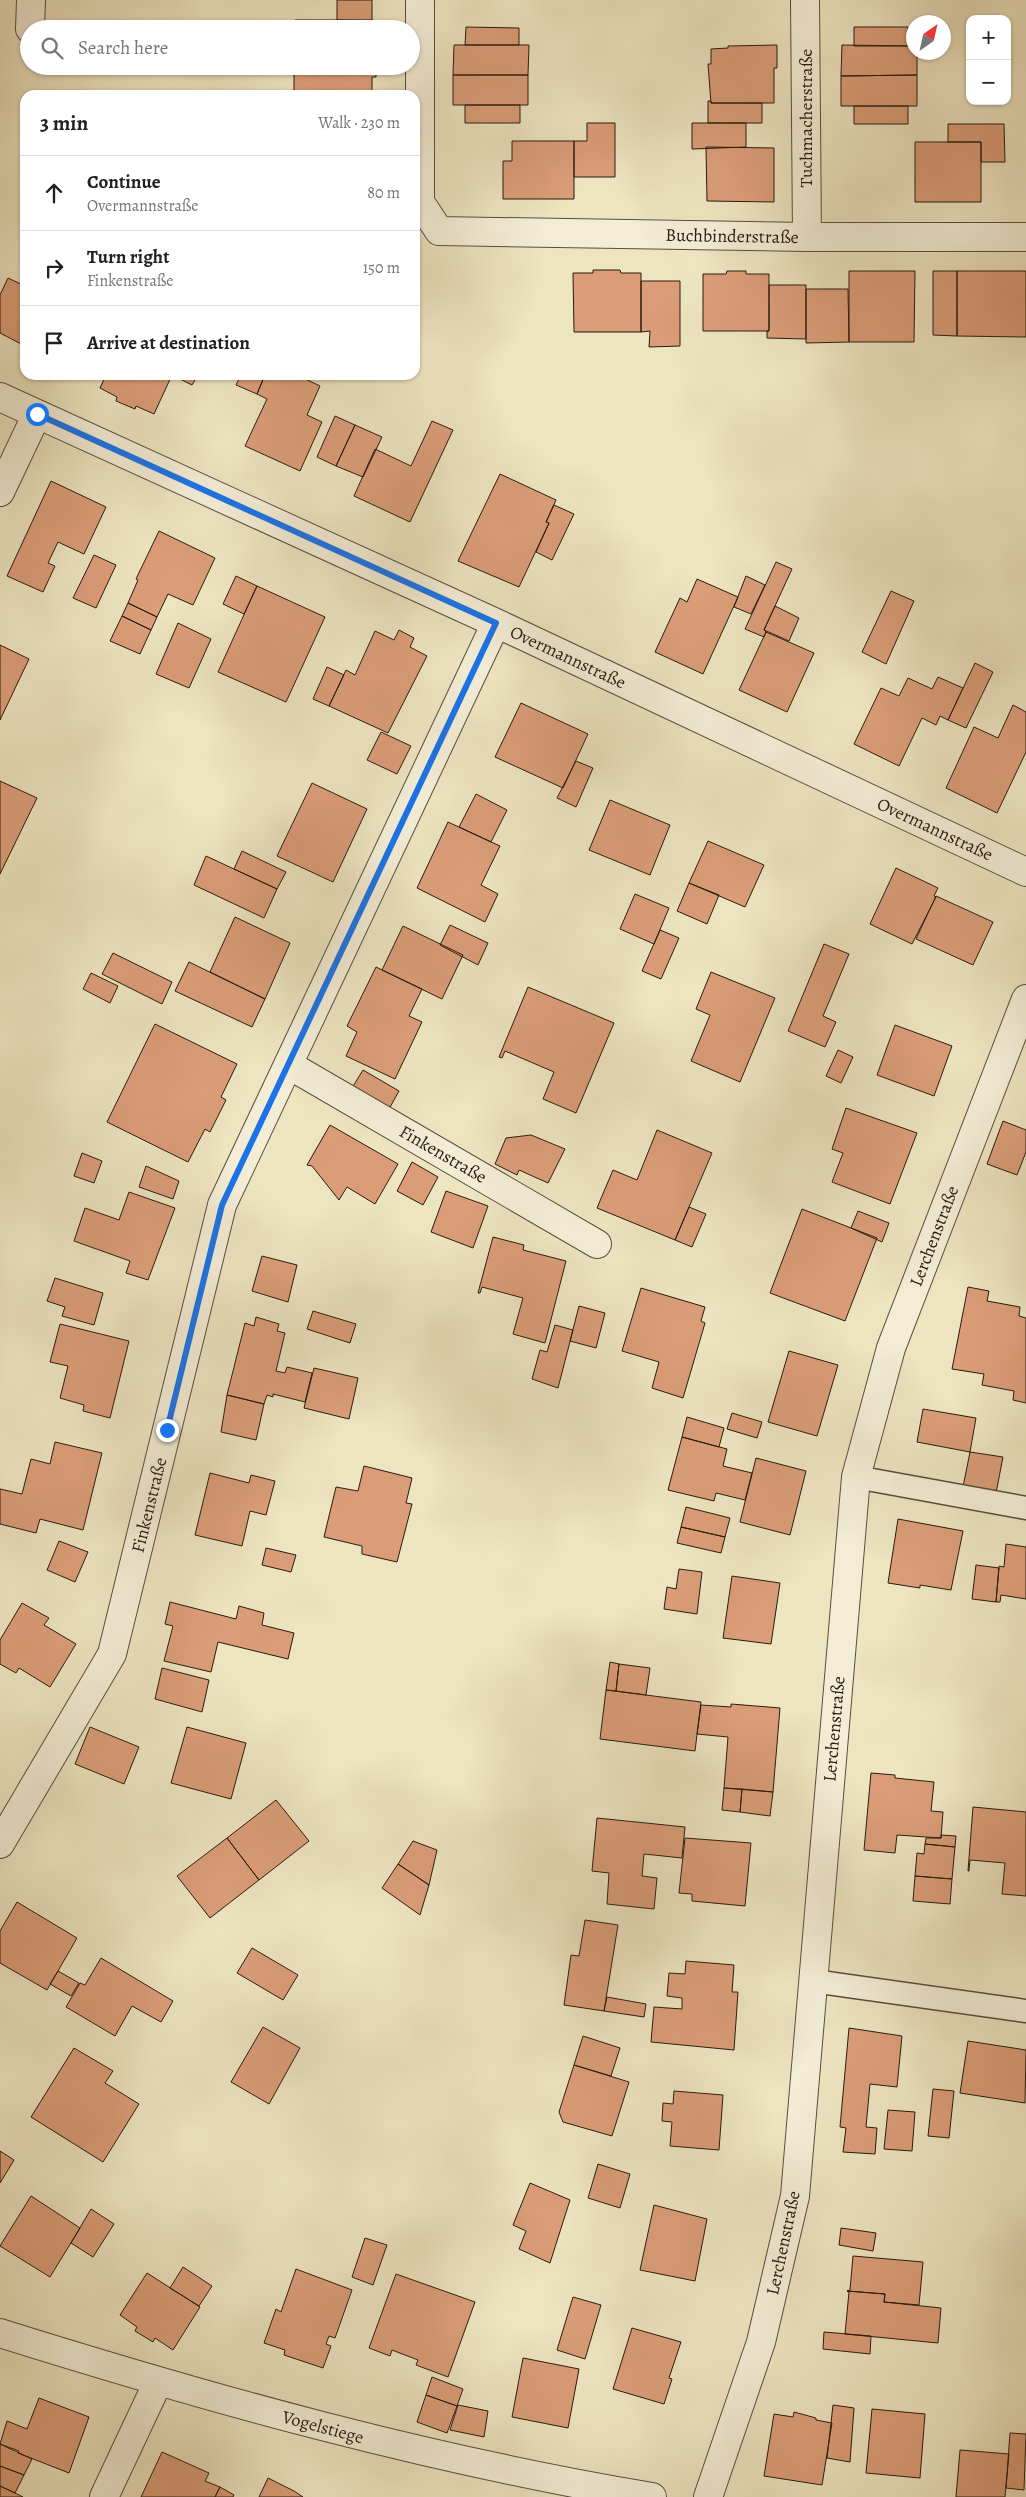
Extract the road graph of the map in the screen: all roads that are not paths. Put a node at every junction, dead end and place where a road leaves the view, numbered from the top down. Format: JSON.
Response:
{"nodes":[{"id":1,"x":31,"y":0,"type":"edge"},
{"id":2,"x":420,"y":0,"type":"edge"},
{"id":3,"x":805,"y":0,"type":"edge"},
{"id":4,"x":30,"y":20,"type":"edge"},
{"id":5,"x":807,"y":237,"type":"junction"},
{"id":6,"x":1026,"y":237,"type":"edge"},
{"id":7,"x":0,"y":397,"type":"edge"},
{"id":8,"x":37,"y":414,"type":"junction"},
{"id":9,"x":0,"y":492,"type":"edge"},
{"id":10,"x":496,"y":623,"type":"junction"},
{"id":11,"x":1026,"y":872,"type":"edge"},
{"id":12,"x":1026,"y":1000,"type":"edge"},
{"id":13,"x":289,"y":1065,"type":"junction"},
{"id":14,"x":597,"y":1244,"type":"dead end"},
{"id":15,"x":856,"y":1477,"type":"junction"},
{"id":16,"x":1026,"y":1508,"type":"edge"},
{"id":17,"x":0,"y":1844,"type":"edge"},
{"id":18,"x":813,"y":1981,"type":"junction"},
{"id":19,"x":1026,"y":2011,"type":"edge"},
{"id":20,"x":0,"y":2333,"type":"edge"},
{"id":21,"x":158,"y":2382,"type":"junction"},
{"id":22,"x":577,"y":2491,"type":"edge"},
{"id":23,"x":104,"y":2497,"type":"edge"},
{"id":24,"x":652,"y":2497,"type":"edge"},
{"id":25,"x":708,"y":2497,"type":"edge"}],
"edges":[{"from":1,"to":4,"type":"street"},
{"from":2,"to":5,"type":"street","name":"Buchbinderstraße"},
{"from":3,"to":5,"type":"street","name":"Tuchmacherstraße"},
{"from":5,"to":6,"type":"street","name":"Buchbinderstraße"},
{"from":7,"to":8,"type":"street","name":"Overmannstraße"},
{"from":8,"to":9,"type":"street"},
{"from":8,"to":10,"type":"street","name":"Overmannstraße"},
{"from":10,"to":11,"type":"street","name":"Overmannstraße"},
{"from":10,"to":13,"type":"street","name":"Finkenstraße"},
{"from":12,"to":15,"type":"street","name":"Lerchenstraße"},
{"from":13,"to":14,"type":"street","name":"Finkenstraße"},
{"from":13,"to":17,"type":"street","name":"Finkenstraße"},
{"from":15,"to":16,"type":"lane"},
{"from":15,"to":18,"type":"street","name":"Lerchenstraße"},
{"from":18,"to":19,"type":"lane"},
{"from":18,"to":25,"type":"street","name":"Lerchenstraße"},
{"from":20,"to":21,"type":"street","name":"Vogelstiege"},
{"from":21,"to":22,"type":"street","name":"Vogelstiege"},
{"from":21,"to":23,"type":"street"},
{"from":22,"to":24,"type":"street","name":"Vogelstiege"}]}
